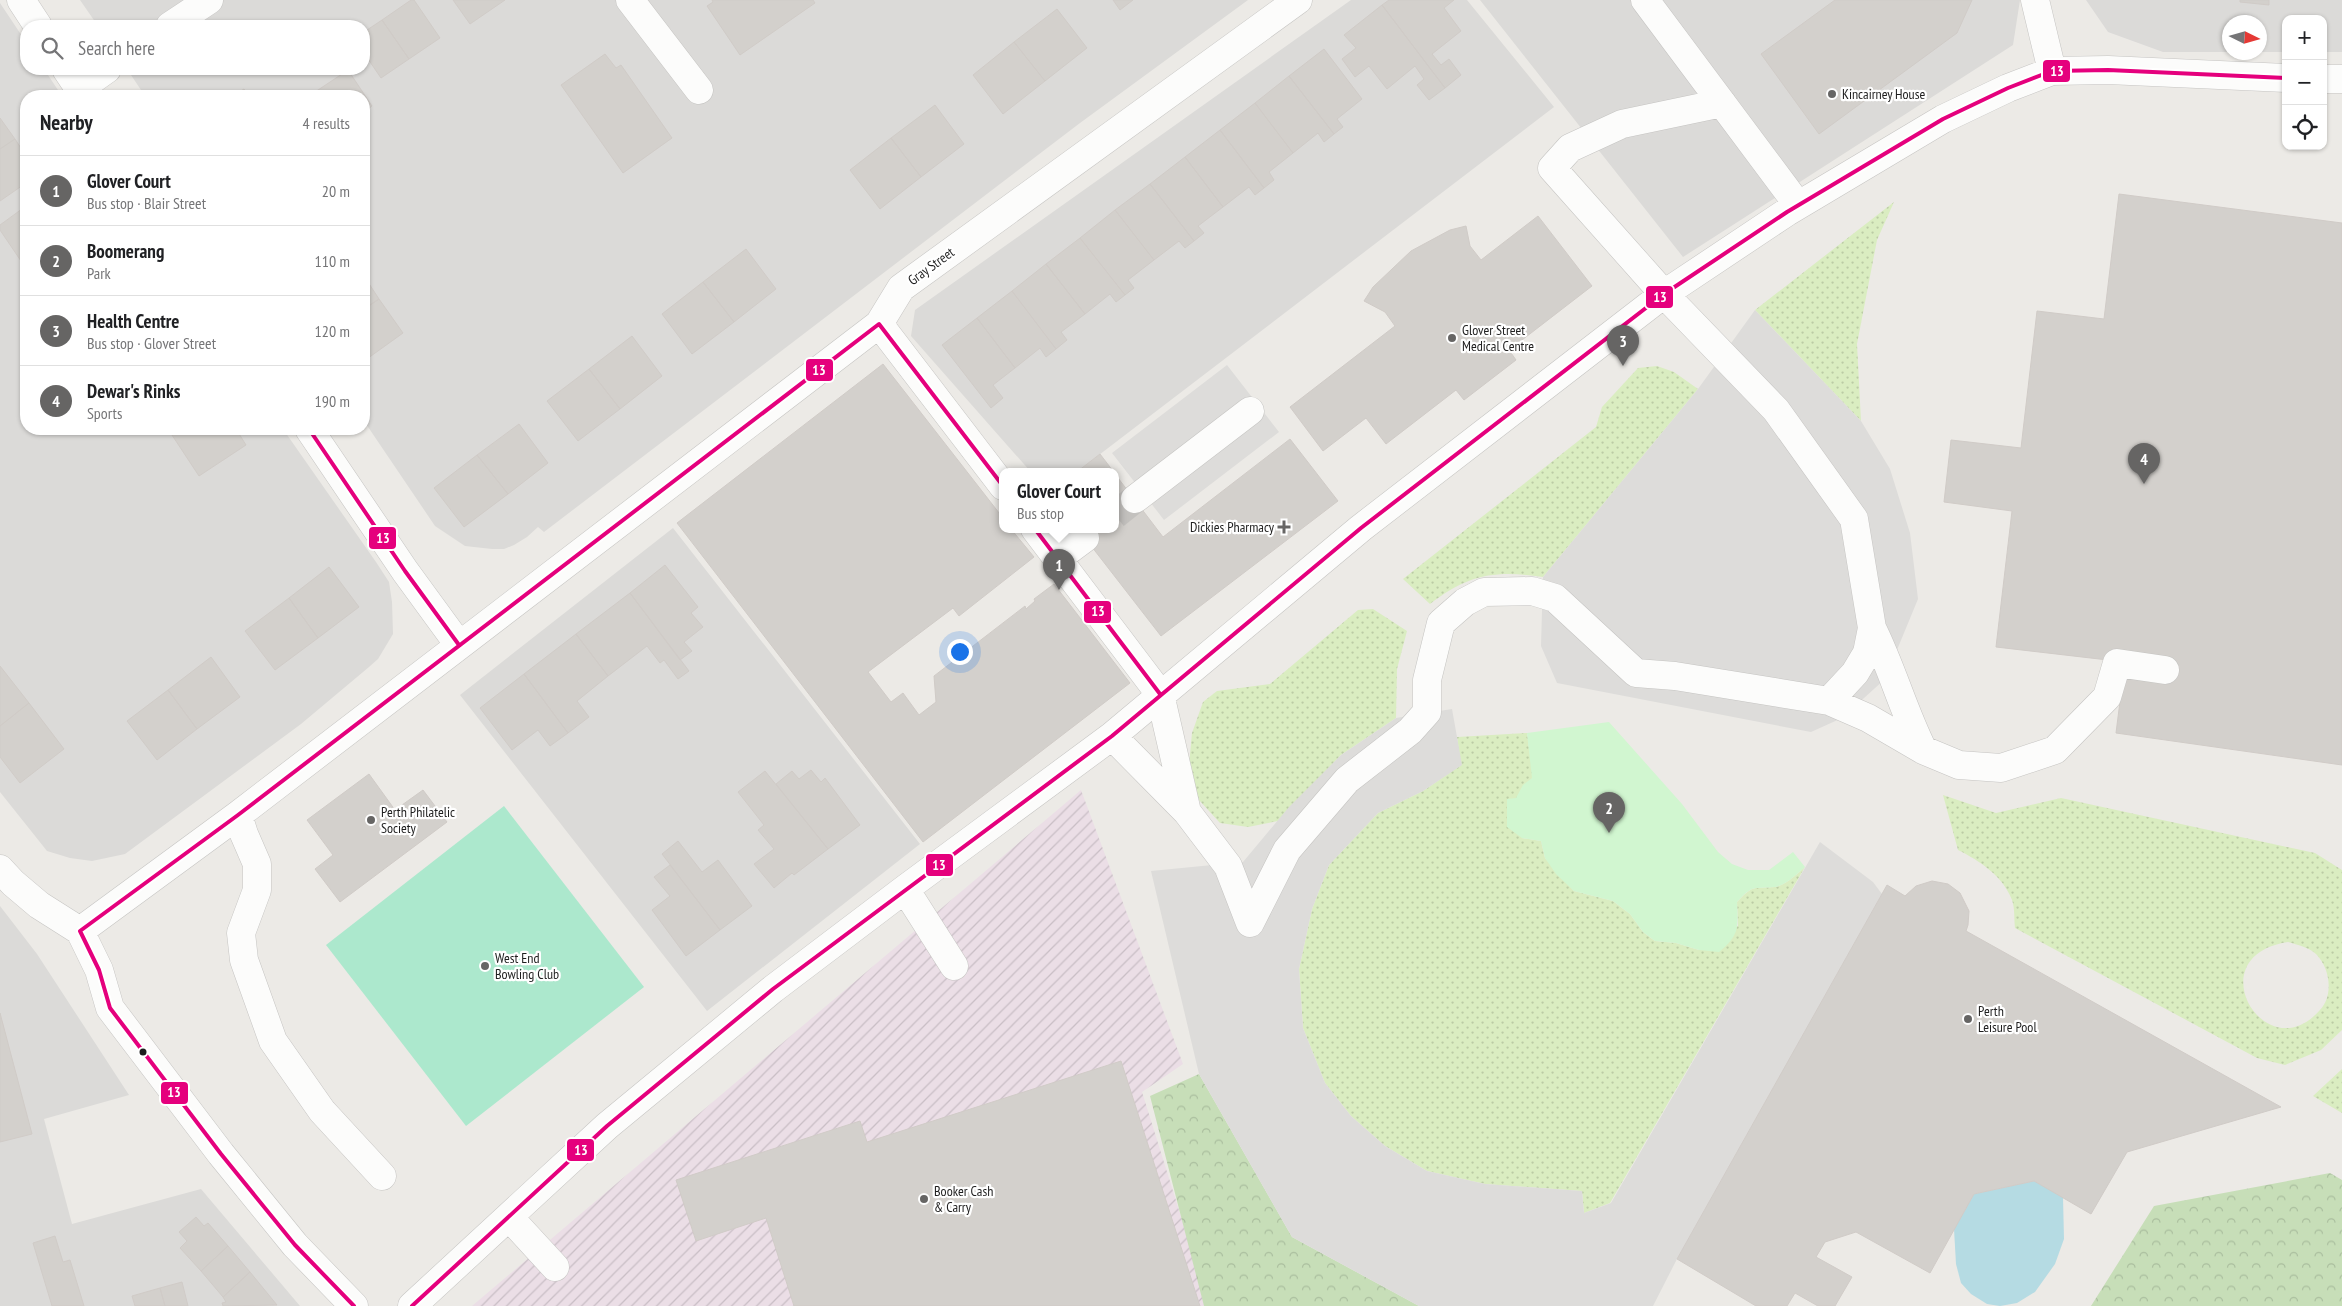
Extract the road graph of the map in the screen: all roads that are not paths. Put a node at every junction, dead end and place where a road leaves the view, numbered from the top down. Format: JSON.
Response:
{"nodes":[{"id":1,"x":21,"y":0,"type":"edge"},
{"id":2,"x":209,"y":0,"type":"edge"},
{"id":3,"x":630,"y":0,"type":"edge"},
{"id":4,"x":1298,"y":0,"type":"edge"},
{"id":5,"x":1645,"y":0,"type":"edge"},
{"id":6,"x":2035,"y":0,"type":"edge"},
{"id":7,"x":34,"y":20,"type":"edge"},
{"id":8,"x":179,"y":20,"type":"edge"},
{"id":9,"x":2052,"y":71,"type":"junction"},
{"id":10,"x":96,"y":75,"type":"edge"},
{"id":11,"x":2282,"y":78,"type":"edge"},
{"id":12,"x":2327,"y":79,"type":"edge"},
{"id":13,"x":2342,"y":79,"type":"edge"},
{"id":14,"x":77,"y":85,"type":"edge"},
{"id":15,"x":699,"y":90,"type":"dead end"},
{"id":16,"x":1722,"y":103,"type":"junction"},
{"id":17,"x":1798,"y":205,"type":"junction"},
{"id":18,"x":1664,"y":294,"type":"junction"},
{"id":19,"x":879,"y":324,"type":"junction"},
{"id":20,"x":1250,"y":411,"type":"dead end"},
{"id":21,"x":313,"y":435,"type":"edge"},
{"id":22,"x":999,"y":481,"type":"edge"},
{"id":23,"x":1135,"y":499,"type":"tunnel mouth"},
{"id":24,"x":1038,"y":533,"type":"edge"},
{"id":25,"x":1085,"y":538,"type":"dead end"},
{"id":26,"x":1058,"y":558,"type":"junction"},
{"id":27,"x":1872,"y":628,"type":"junction"},
{"id":28,"x":459,"y":645,"type":"junction"},
{"id":29,"x":2165,"y":670,"type":"dead end"},
{"id":30,"x":1160,"y":694,"type":"junction"},
{"id":31,"x":1829,"y":700,"type":"junction"},
{"id":32,"x":1112,"y":736,"type":"junction"},
{"id":33,"x":1924,"y":750,"type":"junction"},
{"id":34,"x":1187,"y":812,"type":"junction"},
{"id":35,"x":238,"y":815,"type":"junction"},
{"id":36,"x":0,"y":870,"type":"edge"},
{"id":37,"x":905,"y":889,"type":"junction"},
{"id":38,"x":80,"y":931,"type":"junction"},
{"id":39,"x":954,"y":966,"type":"dead end"},
{"id":40,"x":382,"y":1176,"type":"dead end"},
{"id":41,"x":509,"y":1217,"type":"junction"},
{"id":42,"x":556,"y":1267,"type":"dead end"},
{"id":43,"x":354,"y":1306,"type":"edge"},
{"id":44,"x":412,"y":1306,"type":"edge"}],
"edges":[{"from":1,"to":7,"type":"street"},
{"from":2,"to":8,"type":"street"},
{"from":3,"to":15,"type":"street"},
{"from":4,"to":19,"type":"street","name":"Gray Street"},
{"from":5,"to":16,"type":"street"},
{"from":6,"to":9,"type":"street"},
{"from":9,"to":11,"type":"street"},
{"from":9,"to":17,"type":"street"},
{"from":10,"to":14,"type":"street"},
{"from":12,"to":13,"type":"street"},
{"from":16,"to":17,"type":"street"},
{"from":16,"to":18,"type":"street"},
{"from":17,"to":18,"type":"street"},
{"from":18,"to":27,"type":"street"},
{"from":18,"to":30,"type":"street"},
{"from":19,"to":22,"type":"street"},
{"from":19,"to":28,"type":"street","name":"Gray Street"},
{"from":20,"to":23,"type":"street"},
{"from":21,"to":28,"type":"street"},
{"from":24,"to":26,"type":"street"},
{"from":25,"to":26,"type":"street"},
{"from":26,"to":30,"type":"street"},
{"from":27,"to":31,"type":"street"},
{"from":27,"to":33,"type":"street"},
{"from":28,"to":35,"type":"street","name":"Gray Street"},
{"from":29,"to":33,"type":"street"},
{"from":30,"to":32,"type":"street"},
{"from":30,"to":34,"type":"street"},
{"from":31,"to":33,"type":"street"},
{"from":31,"to":34,"type":"street"},
{"from":32,"to":34,"type":"street"},
{"from":32,"to":37,"type":"street"},
{"from":35,"to":38,"type":"street","name":"Gray Street"},
{"from":35,"to":40,"type":"street"},
{"from":36,"to":38,"type":"street"},
{"from":37,"to":39,"type":"street"},
{"from":37,"to":41,"type":"street"},
{"from":38,"to":43,"type":"street"},
{"from":41,"to":42,"type":"street"},
{"from":41,"to":44,"type":"street"}]}
